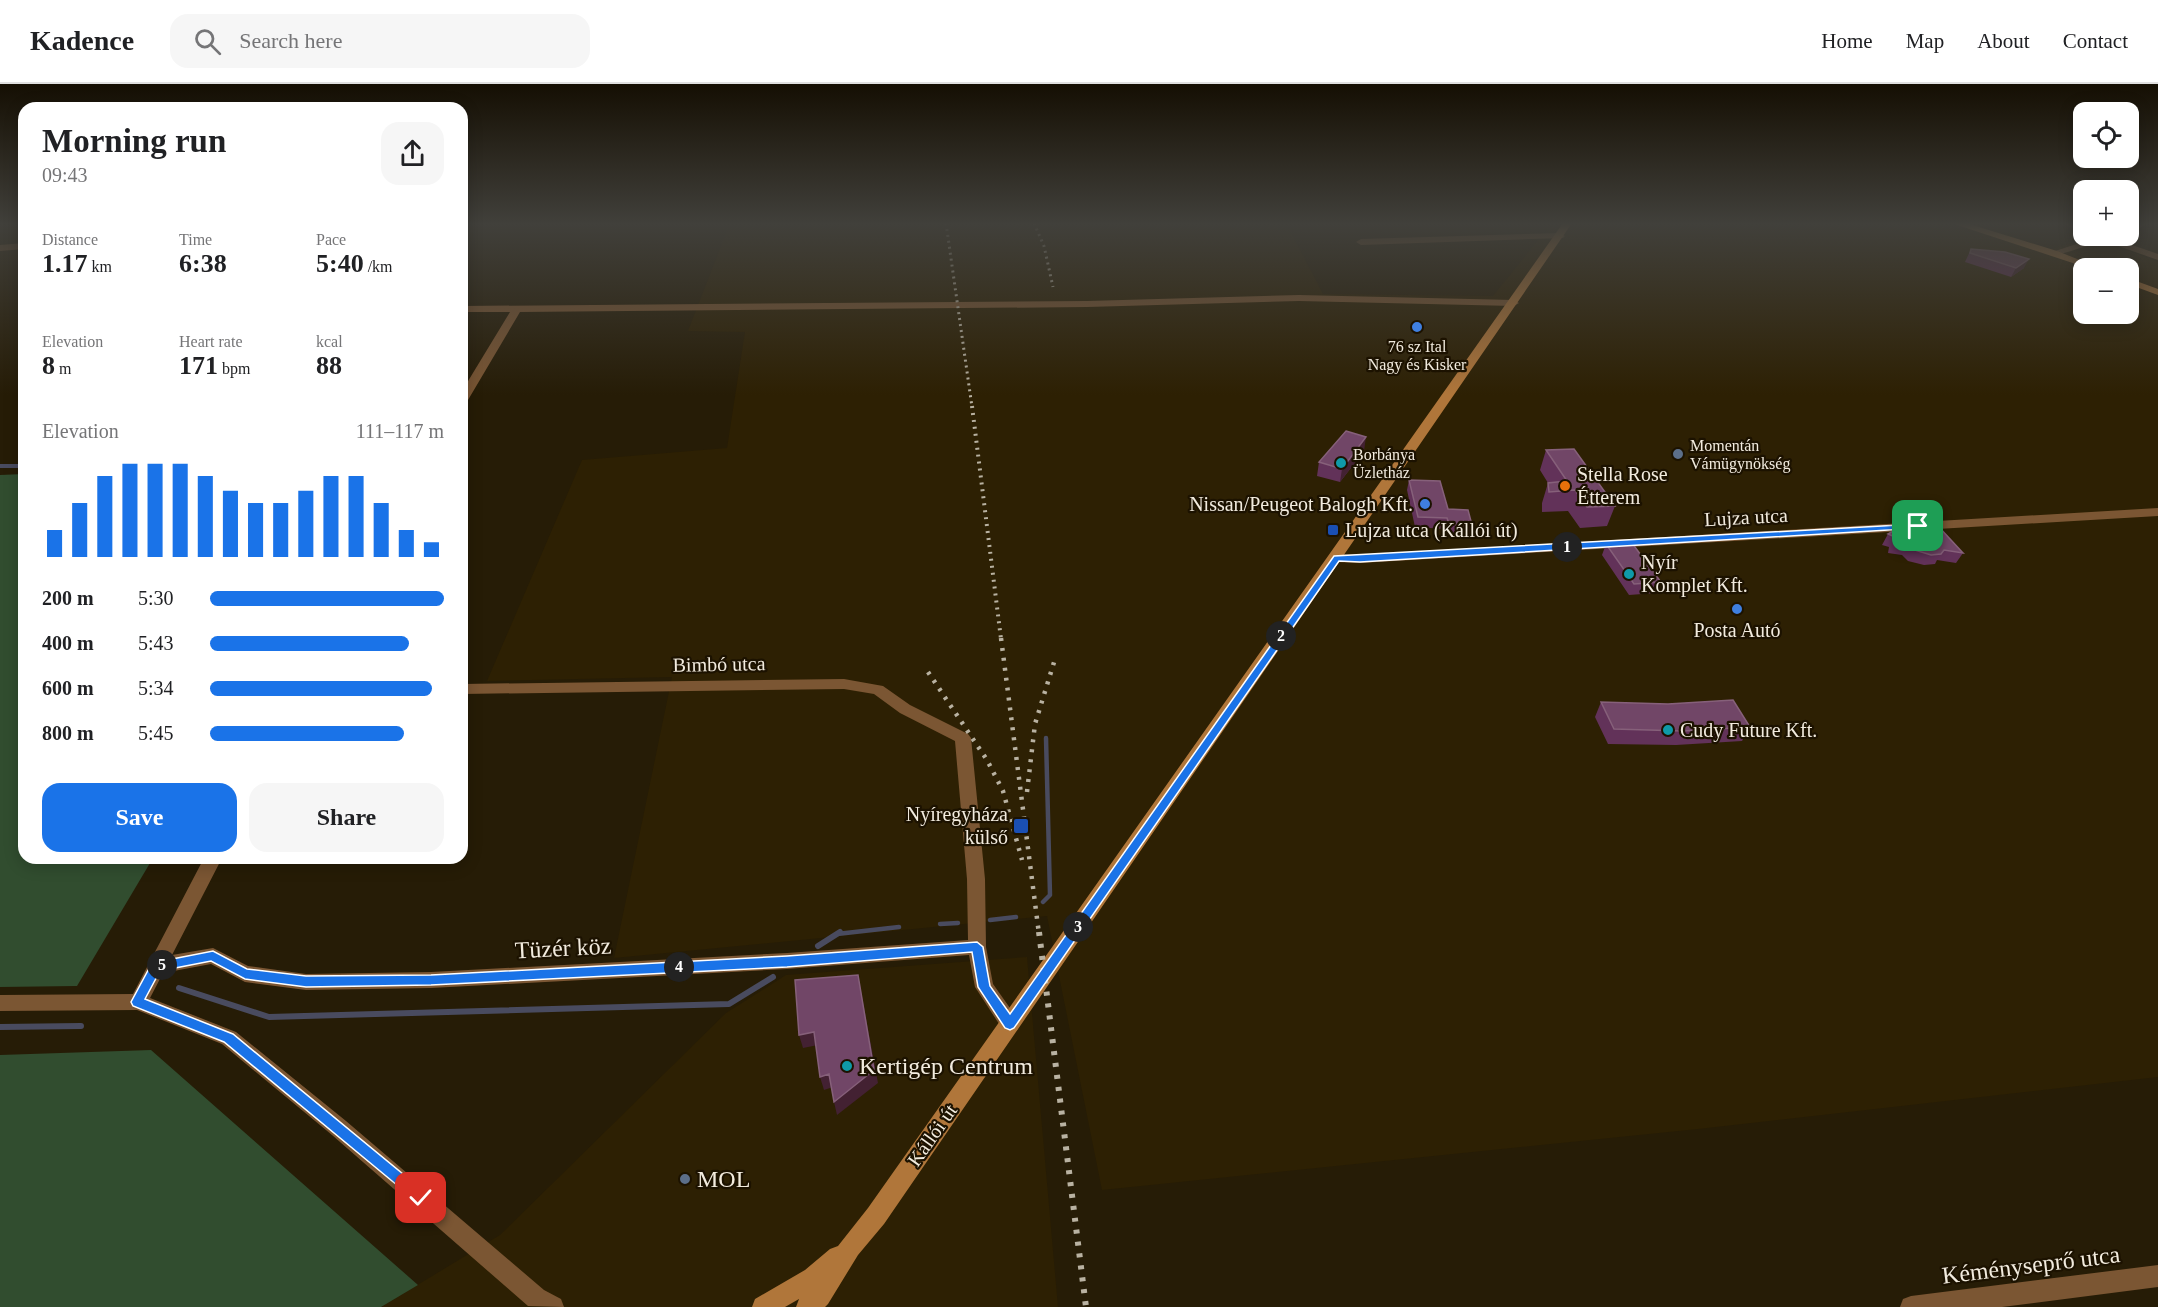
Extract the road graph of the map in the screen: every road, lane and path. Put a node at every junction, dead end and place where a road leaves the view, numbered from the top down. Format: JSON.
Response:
{"nodes":[{"id":1,"x":1530,"y":280,"type":"edge"},
{"id":2,"x":2139,"y":285,"type":"edge"},
{"id":3,"x":2158,"y":292,"type":"edge"},
{"id":4,"x":1514,"y":303,"type":"junction"},
{"id":5,"x":517,"y":308,"type":"junction"},
{"id":6,"x":468,"y":309,"type":"edge"},
{"id":7,"x":468,"y":390,"type":"edge"},
{"id":8,"x":2158,"y":512,"type":"edge"},
{"id":9,"x":1337,"y":558,"type":"junction"},
{"id":10,"x":468,"y":689,"type":"edge"},
{"id":11,"x":210,"y":864,"type":"edge"},
{"id":12,"x":977,"y":947,"type":"junction"},
{"id":13,"x":156,"y":966,"type":"junction"},
{"id":14,"x":138,"y":1002,"type":"junction"},
{"id":15,"x":0,"y":1003,"type":"edge"},
{"id":16,"x":1010,"y":1024,"type":"junction"},
{"id":17,"x":850,"y":1247,"type":"junction"},
{"id":18,"x":2158,"y":1276,"type":"edge"},
{"id":19,"x":543,"y":1304,"type":"edge"},
{"id":20,"x":763,"y":1307,"type":"edge"},
{"id":21,"x":807,"y":1307,"type":"edge"},
{"id":22,"x":1911,"y":1307,"type":"edge"}],
"edges":[{"from":1,"to":4,"type":"main road","name":"Kállói út"},
{"from":2,"to":3,"type":"main road"},
{"from":4,"to":5,"type":"street"},
{"from":4,"to":9,"type":"main road","name":"Kállói út"},
{"from":5,"to":6,"type":"street"},
{"from":5,"to":7,"type":"street"},
{"from":8,"to":9,"type":"street","name":"Lujza utca"},
{"from":9,"to":16,"type":"main road","name":"Kállói út"},
{"from":10,"to":12,"type":"street","name":"Bimbó utca"},
{"from":11,"to":13,"type":"street"},
{"from":12,"to":13,"type":"street","name":"Tüzér köz"},
{"from":12,"to":16,"type":"street"},
{"from":13,"to":14,"type":"street"},
{"from":14,"to":15,"type":"street"},
{"from":14,"to":19,"type":"street"},
{"from":16,"to":17,"type":"main road","name":"Kállói út"},
{"from":17,"to":20,"type":"main road","name":"Kállói út"},
{"from":17,"to":21,"type":"main road","name":"Kállói út"},
{"from":18,"to":22,"type":"street","name":"Kéményseprő utca"}]}
